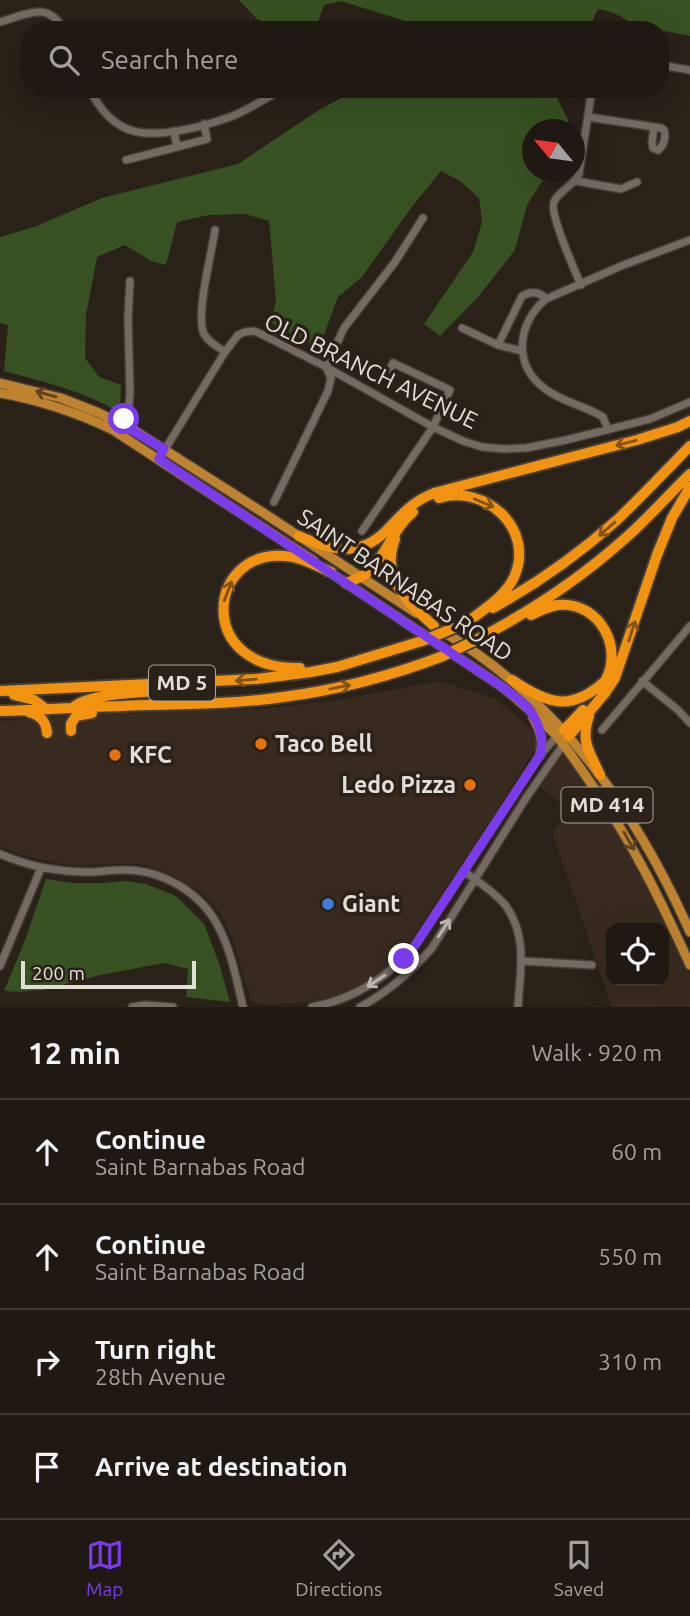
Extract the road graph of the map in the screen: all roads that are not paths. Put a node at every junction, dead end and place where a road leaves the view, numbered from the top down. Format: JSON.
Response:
{"nodes":[{"id":1,"x":59,"y":21,"type":"edge"},
{"id":2,"x":0,"y":22,"type":"edge"},
{"id":3,"x":669,"y":66,"type":"edge"},
{"id":4,"x":690,"y":70,"type":"edge"},
{"id":5,"x":94,"y":98,"type":"edge"},
{"id":6,"x":265,"y":98,"type":"edge"},
{"id":7,"x":591,"y":98,"type":"edge"},
{"id":8,"x":588,"y":117,"type":"junction"},
{"id":9,"x":204,"y":124,"type":"junction"},
{"id":10,"x":654,"y":127,"type":"dead end"},
{"id":11,"x":174,"y":131,"type":"junction"},
{"id":12,"x":585,"y":137,"type":"edge"},
{"id":13,"x":177,"y":147,"type":"junction"},
{"id":14,"x":126,"y":160,"type":"dead end"},
{"id":15,"x":575,"y":182,"type":"edge"},
{"id":16,"x":582,"y":182,"type":"edge"},
{"id":17,"x":637,"y":182,"type":"dead end"},
{"id":18,"x":423,"y":218,"type":"dead end"},
{"id":19,"x":215,"y":230,"type":"dead end"},
{"id":20,"x":690,"y":240,"type":"edge"},
{"id":21,"x":130,"y":281,"type":"dead end"},
{"id":22,"x":581,"y":285,"type":"junction"},
{"id":23,"x":546,"y":299,"type":"junction"},
{"id":24,"x":462,"y":328,"type":"dead end"},
{"id":25,"x":498,"y":345,"type":"junction"},
{"id":26,"x":522,"y":351,"type":"junction"},
{"id":27,"x":225,"y":352,"type":"junction"},
{"id":28,"x":326,"y":367,"type":"junction"},
{"id":29,"x":390,"y":369,"type":"dead end"},
{"id":30,"x":0,"y":383,"type":"edge"},
{"id":31,"x":0,"y":393,"type":"edge"},
{"id":32,"x":690,"y":402,"type":"edge"},
{"id":33,"x":690,"y":421,"type":"edge"},
{"id":34,"x":121,"y":424,"type":"junction"},
{"id":35,"x":433,"y":427,"type":"junction"},
{"id":36,"x":608,"y":429,"type":"junction"},
{"id":37,"x":690,"y":446,"type":"edge"},
{"id":38,"x":164,"y":449,"type":"junction"},
{"id":39,"x":159,"y":459,"type":"junction"},
{"id":40,"x":690,"y":474,"type":"edge"},
{"id":41,"x":690,"y":488,"type":"edge"},
{"id":42,"x":274,"y":502,"type":"dead end"},
{"id":43,"x":402,"y":524,"type":"junction"},
{"id":44,"x":362,"y":531,"type":"dead end"},
{"id":45,"x":299,"y":536,"type":"junction"},
{"id":46,"x":331,"y":572,"type":"junction"},
{"id":47,"x":361,"y":577,"type":"junction"},
{"id":48,"x":346,"y":583,"type":"junction"},
{"id":49,"x":470,"y":620,"type":"junction"},
{"id":50,"x":434,"y":626,"type":"junction"},
{"id":51,"x":690,"y":626,"type":"edge"},
{"id":52,"x":490,"y":633,"type":"junction"},
{"id":53,"x":361,"y":660,"type":"junction"},
{"id":54,"x":512,"y":680,"type":"junction"},
{"id":55,"x":606,"y":680,"type":"junction"},
{"id":56,"x":642,"y":681,"type":"junction"},
{"id":57,"x":219,"y":682,"type":"junction"},
{"id":58,"x":0,"y":693,"type":"edge"},
{"id":59,"x":150,"y":705,"type":"junction"},
{"id":60,"x":527,"y":707,"type":"junction"},
{"id":61,"x":73,"y":708,"type":"junction"},
{"id":62,"x":46,"y":709,"type":"junction"},
{"id":63,"x":592,"y":710,"type":"junction"},
{"id":64,"x":0,"y":711,"type":"edge"},
{"id":65,"x":23,"y":711,"type":"junction"},
{"id":66,"x":690,"y":723,"type":"edge"},
{"id":67,"x":602,"y":730,"type":"dead end"},
{"id":68,"x":71,"y":731,"type":"dead end"},
{"id":69,"x":47,"y":733,"type":"dead end"},
{"id":70,"x":563,"y":737,"type":"junction"},
{"id":71,"x":540,"y":755,"type":"junction"},
{"id":72,"x":600,"y":775,"type":"junction"},
{"id":73,"x":0,"y":854,"type":"edge"},
{"id":74,"x":41,"y":867,"type":"junction"},
{"id":75,"x":464,"y":871,"type":"junction"},
{"id":76,"x":475,"y":880,"type":"junction"},
{"id":77,"x":690,"y":932,"type":"edge"},
{"id":78,"x":522,"y":961,"type":"junction"},
{"id":79,"x":592,"y":965,"type":"dead end"},
{"id":80,"x":690,"y":965,"type":"edge"},
{"id":81,"x":0,"y":966,"type":"edge"},
{"id":82,"x":145,"y":1006,"type":"edge"},
{"id":83,"x":132,"y":1007,"type":"edge"},
{"id":84,"x":173,"y":1007,"type":"edge"},
{"id":85,"x":243,"y":1007,"type":"edge"},
{"id":86,"x":312,"y":1007,"type":"edge"},
{"id":87,"x":360,"y":1007,"type":"edge"},
{"id":88,"x":518,"y":1007,"type":"edge"}],
"edges":[{"from":1,"to":2,"type":"street"},
{"from":3,"to":4,"type":"street"},
{"from":5,"to":11,"type":"street"},
{"from":6,"to":9,"type":"street"},
{"from":7,"to":8,"type":"street"},
{"from":8,"to":10,"type":"street"},
{"from":8,"to":12,"type":"street"},
{"from":9,"to":11,"type":"street"},
{"from":9,"to":13,"type":"street"},
{"from":11,"to":13,"type":"street"},
{"from":13,"to":14,"type":"street"},
{"from":15,"to":22,"type":"street"},
{"from":16,"to":17,"type":"street"},
{"from":18,"to":28,"type":"street"},
{"from":19,"to":27,"type":"street"},
{"from":20,"to":22,"type":"street"},
{"from":21,"to":34,"type":"street"},
{"from":22,"to":23,"type":"street"},
{"from":23,"to":25,"type":"street"},
{"from":23,"to":26,"type":"street"},
{"from":24,"to":25,"type":"street"},
{"from":25,"to":26,"type":"street"},
{"from":26,"to":36,"type":"street"},
{"from":27,"to":28,"type":"street","name":"OLD BRANCH AVENUE"},
{"from":27,"to":38,"type":"street"},
{"from":28,"to":35,"type":"street","name":"OLD BRANCH AVENUE"},
{"from":28,"to":42,"type":"street"},
{"from":29,"to":35,"type":"street"},
{"from":34,"to":30,"type":"main road","name":"SAINT BARNABAS ROAD","number":"MD 414","one_way":true},
{"from":31,"to":39,"type":"main road","name":"SAINT BARNABAS ROAD","number":"MD 414"},
{"from":32,"to":36,"type":"street","name":"OLD BRANCH AVENUE"},
{"from":33,"to":45,"type":"highway","one_way":true},
{"from":34,"to":38,"type":"main road","name":"SAINT BARNABAS ROAD","number":"MD 414"},
{"from":35,"to":36,"type":"street","name":"OLD BRANCH AVENUE"},
{"from":35,"to":44,"type":"street"},
{"from":37,"to":49,"type":"highway","number":"MD 5","one_way":true},
{"from":38,"to":39,"type":"street"},
{"from":38,"to":45,"type":"main road","name":"SAINT BARNABAS ROAD","number":"MD 414"},
{"from":39,"to":46,"type":"main road","name":"SAINT BARNABAS ROAD","number":"MD 414"},
{"from":40,"to":52,"type":"highway","number":"MD 5"},
{"from":63,"to":41,"type":"highway","one_way":true},
{"from":43,"to":47,"type":"highway"},
{"from":43,"to":49,"type":"highway","one_way":true},
{"from":43,"to":50,"type":"highway"},
{"from":45,"to":47,"type":"main road","name":"SAINT BARNABAS ROAD","number":"MD 414"},
{"from":46,"to":48,"type":"main road","name":"SAINT BARNABAS ROAD","number":"MD 414"},
{"from":53,"to":46,"type":"highway","one_way":true},
{"from":47,"to":48,"type":"highway"},
{"from":47,"to":50,"type":"main road","name":"SAINT BARNABAS ROAD","number":"MD 414"},
{"from":48,"to":60,"type":"main road","name":"SAINT BARNABAS ROAD","number":"MD 414"},
{"from":49,"to":53,"type":"highway","number":"MD 5","bridge":true},
{"from":50,"to":54,"type":"main road","name":"SAINT BARNABAS ROAD","number":"MD 414"},
{"from":51,"to":56,"type":"street"},
{"from":52,"to":55,"type":"highway"},
{"from":59,"to":52,"type":"highway","number":"MD 5","one_way":true,"bridge":true},
{"from":53,"to":57,"type":"highway","number":"MD 5","one_way":true},
{"from":54,"to":55,"type":"highway"},
{"from":54,"to":70,"type":"main road","name":"SAINT BARNABAS ROAD","number":"MD 414"},
{"from":55,"to":70,"type":"highway"},
{"from":56,"to":66,"type":"street"},
{"from":56,"to":67,"type":"street"},
{"from":57,"to":58,"type":"highway","number":"MD 5"},
{"from":57,"to":61,"type":"highway"},
{"from":58,"to":62,"type":"highway"},
{"from":59,"to":61,"type":"highway","number":"MD 5"},
{"from":59,"to":68,"type":"highway"},
{"from":60,"to":70,"type":"main road","name":"SAINT BARNABAS ROAD","number":"MD 414"},
{"from":60,"to":71,"type":"main road"},
{"from":61,"to":62,"type":"highway","number":"MD 5"},
{"from":62,"to":65,"type":"highway","number":"MD 5"},
{"from":63,"to":70,"type":"highway"},
{"from":63,"to":72,"type":"highway"},
{"from":64,"to":65,"type":"highway","number":"MD 5"},
{"from":65,"to":69,"type":"highway"},
{"from":70,"to":71,"type":"street"},
{"from":70,"to":72,"type":"main road","name":"SAINT BARNABAS ROAD","number":"MD 414"},
{"from":70,"to":76,"type":"street"},
{"from":70,"to":80,"type":"main road","name":"SAINT BARNABAS ROAD","number":"MD 414","one_way":true},
{"from":71,"to":75,"type":"street"},
{"from":72,"to":77,"type":"main road","name":"SAINT BARNABAS ROAD","number":"MD 414"},
{"from":73,"to":74,"type":"street"},
{"from":74,"to":81,"type":"street"},
{"from":74,"to":85,"type":"street"},
{"from":75,"to":76,"type":"street"},
{"from":75,"to":86,"type":"street","one_way":true},
{"from":76,"to":78,"type":"street"},
{"from":87,"to":76,"type":"street","one_way":true},
{"from":78,"to":79,"type":"street"},
{"from":78,"to":88,"type":"street"},
{"from":82,"to":83,"type":"street"},
{"from":82,"to":84,"type":"street"}]}
